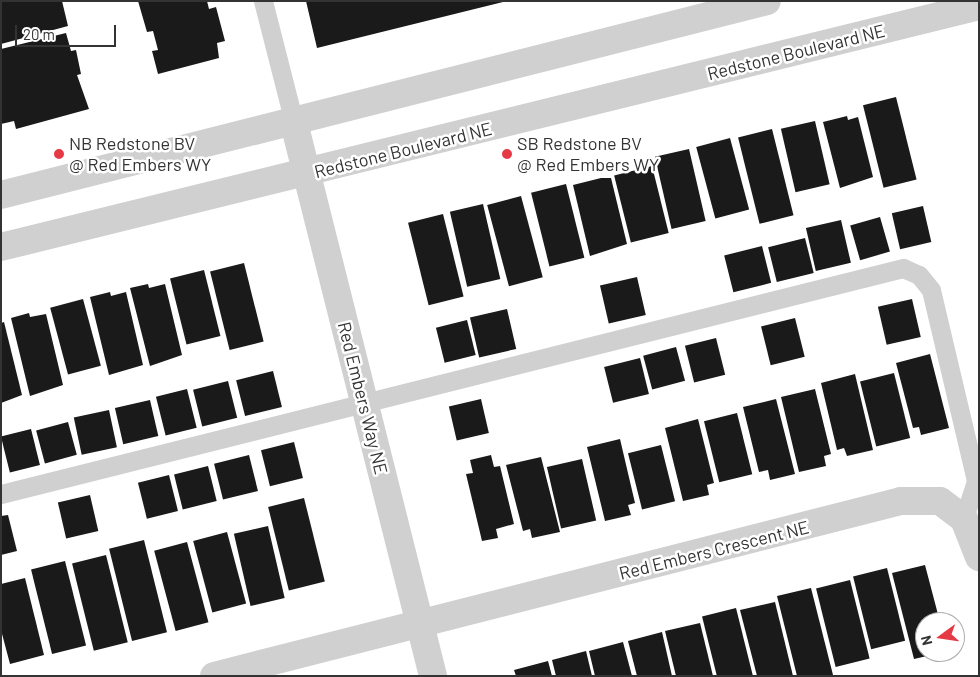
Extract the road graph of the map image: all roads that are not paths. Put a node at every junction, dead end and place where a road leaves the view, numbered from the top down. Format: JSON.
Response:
{"nodes":[{"id":1,"x":263,"y":1,"type":"edge"},
{"id":2,"x":767,"y":1,"type":"edge"},
{"id":3,"x":979,"y":6,"type":"edge"},
{"id":4,"x":293,"y":120,"type":"junction"},
{"id":5,"x":307,"y":174,"type":"junction"},
{"id":6,"x":1,"y":195,"type":"edge"},
{"id":7,"x":1,"y":248,"type":"edge"},
{"id":8,"x":364,"y":403,"type":"junction"},
{"id":9,"x":1,"y":494,"type":"edge"},
{"id":10,"x":964,"y":519,"type":"junction"},
{"id":11,"x":979,"y":557,"type":"edge"},
{"id":12,"x":420,"y":625,"type":"junction"},
{"id":13,"x":214,"y":676,"type":"edge"},
{"id":14,"x":433,"y":676,"type":"edge"}],
"edges":[{"from":1,"to":4,"type":"lane"},
{"from":2,"to":4,"type":"street"},
{"from":3,"to":5,"type":"street","name":"Redstone Boulevard NE"},
{"from":4,"to":5,"type":"street","name":"Red Embers Way NE"},
{"from":4,"to":6,"type":"street"},
{"from":5,"to":7,"type":"street","name":"Redstone Boulevard NE"},
{"from":5,"to":8,"type":"street","name":"Red Embers Way NE"},
{"from":8,"to":9,"type":"lane"},
{"from":8,"to":10,"type":"lane"},
{"from":8,"to":12,"type":"street","name":"Red Embers Way NE"},
{"from":10,"to":11,"type":"street"},
{"from":10,"to":12,"type":"street","name":"Red Embers Crescent NE"},
{"from":12,"to":13,"type":"street","name":"Red Embers Crescent NE"},
{"from":12,"to":14,"type":"street","name":"Red Embers Way NE"}]}
